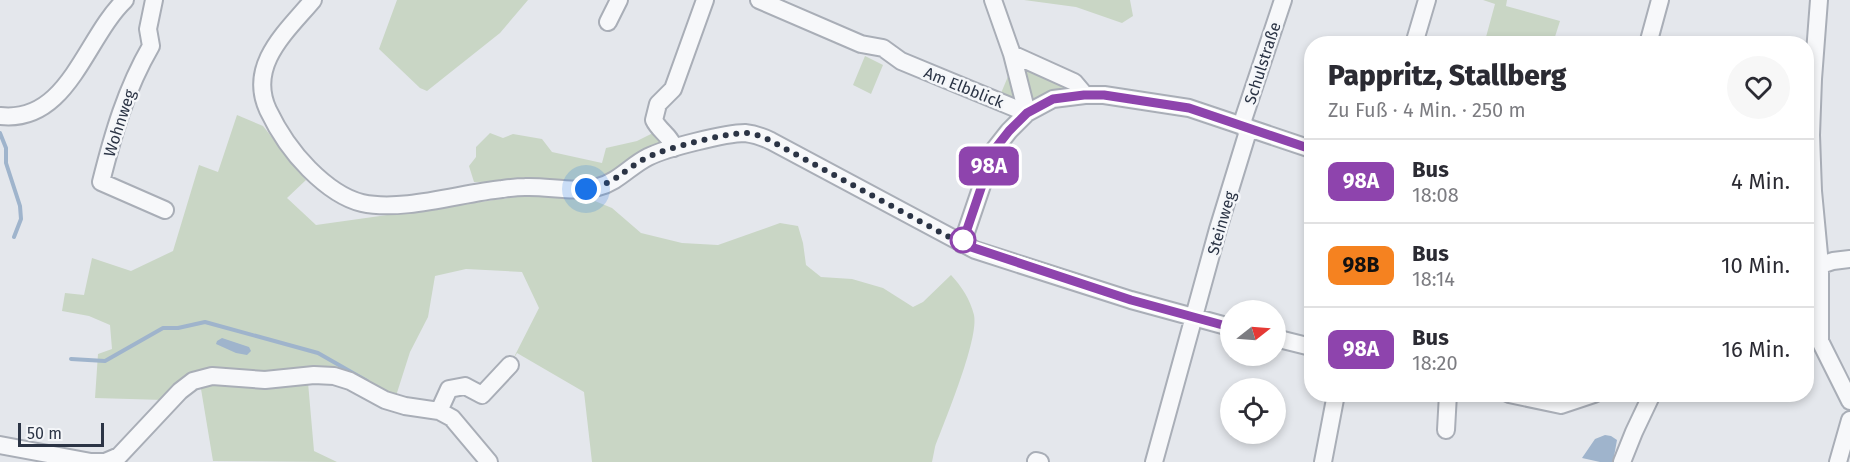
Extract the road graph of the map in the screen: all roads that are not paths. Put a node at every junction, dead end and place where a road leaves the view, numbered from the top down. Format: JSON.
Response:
{"nodes":[{"id":1,"x":125,"y":0,"type":"edge"},
{"id":2,"x":154,"y":0,"type":"edge"},
{"id":3,"x":314,"y":0,"type":"edge"},
{"id":4,"x":619,"y":0,"type":"edge"},
{"id":5,"x":705,"y":0,"type":"edge"},
{"id":6,"x":759,"y":0,"type":"edge"},
{"id":7,"x":993,"y":0,"type":"edge"},
{"id":8,"x":1283,"y":0,"type":"edge"},
{"id":9,"x":1427,"y":0,"type":"edge"},
{"id":10,"x":1660,"y":0,"type":"edge"},
{"id":11,"x":1819,"y":0,"type":"edge"},
{"id":12,"x":608,"y":22,"type":"dead end"},
{"id":13,"x":1416,"y":36,"type":"edge"},
{"id":14,"x":1650,"y":36,"type":"edge"},
{"id":15,"x":1012,"y":54,"type":"junction"},
{"id":16,"x":1814,"y":84,"type":"edge"},
{"id":17,"x":1084,"y":95,"type":"junction"},
{"id":18,"x":1027,"y":113,"type":"junction"},
{"id":19,"x":0,"y":116,"type":"edge"},
{"id":20,"x":1245,"y":127,"type":"junction"},
{"id":21,"x":1304,"y":147,"type":"edge"},
{"id":22,"x":674,"y":148,"type":"junction"},
{"id":23,"x":165,"y":210,"type":"dead end"},
{"id":24,"x":962,"y":244,"type":"junction"},
{"id":25,"x":1850,"y":260,"type":"edge"},
{"id":26,"x":1814,"y":267,"type":"edge"},
{"id":27,"x":1814,"y":278,"type":"edge"},
{"id":28,"x":1195,"y":318,"type":"junction"},
{"id":29,"x":1220,"y":324,"type":"edge"},
{"id":30,"x":1286,"y":341,"type":"edge"},
{"id":31,"x":1304,"y":345,"type":"edge"},
{"id":32,"x":510,"y":365,"type":"dead end"},
{"id":33,"x":1850,"y":401,"type":"edge"},
{"id":34,"x":1334,"y":402,"type":"edge"},
{"id":35,"x":1448,"y":402,"type":"edge"},
{"id":36,"x":1547,"y":402,"type":"edge"},
{"id":37,"x":1570,"y":402,"type":"edge"},
{"id":38,"x":1648,"y":402,"type":"edge"},
{"id":39,"x":439,"y":411,"type":"junction"},
{"id":40,"x":1850,"y":420,"type":"edge"},
{"id":41,"x":1446,"y":430,"type":"dead end"},
{"id":42,"x":0,"y":445,"type":"edge"},
{"id":43,"x":489,"y":462,"type":"edge"},
{"id":44,"x":1154,"y":462,"type":"edge"},
{"id":45,"x":1323,"y":462,"type":"edge"},
{"id":46,"x":1622,"y":462,"type":"edge"},
{"id":47,"x":1838,"y":462,"type":"edge"}],
"edges":[{"from":1,"to":19,"type":"street"},
{"from":2,"to":23,"type":"street","name":"Wohnweg"},
{"from":3,"to":22,"type":"street"},
{"from":4,"to":12,"type":"street"},
{"from":5,"to":22,"type":"street"},
{"from":6,"to":18,"type":"street","name":"Am Elbblick"},
{"from":7,"to":15,"type":"street"},
{"from":8,"to":20,"type":"street","name":"Schulstraße"},
{"from":9,"to":13,"type":"street"},
{"from":10,"to":14,"type":"street"},
{"from":11,"to":16,"type":"street"},
{"from":15,"to":17,"type":"street"},
{"from":15,"to":18,"type":"street"},
{"from":17,"to":18,"type":"street","name":"Schulstraße"},
{"from":17,"to":20,"type":"street","name":"Schulstraße"},
{"from":18,"to":24,"type":"street","name":"Schulstraße"},
{"from":20,"to":21,"type":"street","name":"Schulstraße"},
{"from":20,"to":28,"type":"street","name":"Steinweg"},
{"from":22,"to":24,"type":"street"},
{"from":24,"to":28,"type":"street"},
{"from":25,"to":26,"type":"street"},
{"from":27,"to":33,"type":"street"},
{"from":28,"to":29,"type":"street"},
{"from":28,"to":44,"type":"street","name":"Steinweg"},
{"from":30,"to":31,"type":"street"},
{"from":32,"to":39,"type":"street"},
{"from":34,"to":45,"type":"street"},
{"from":35,"to":41,"type":"street"},
{"from":36,"to":37,"type":"street"},
{"from":38,"to":46,"type":"street"},
{"from":39,"to":42,"type":"street"},
{"from":39,"to":43,"type":"street"},
{"from":40,"to":47,"type":"street"}]}
